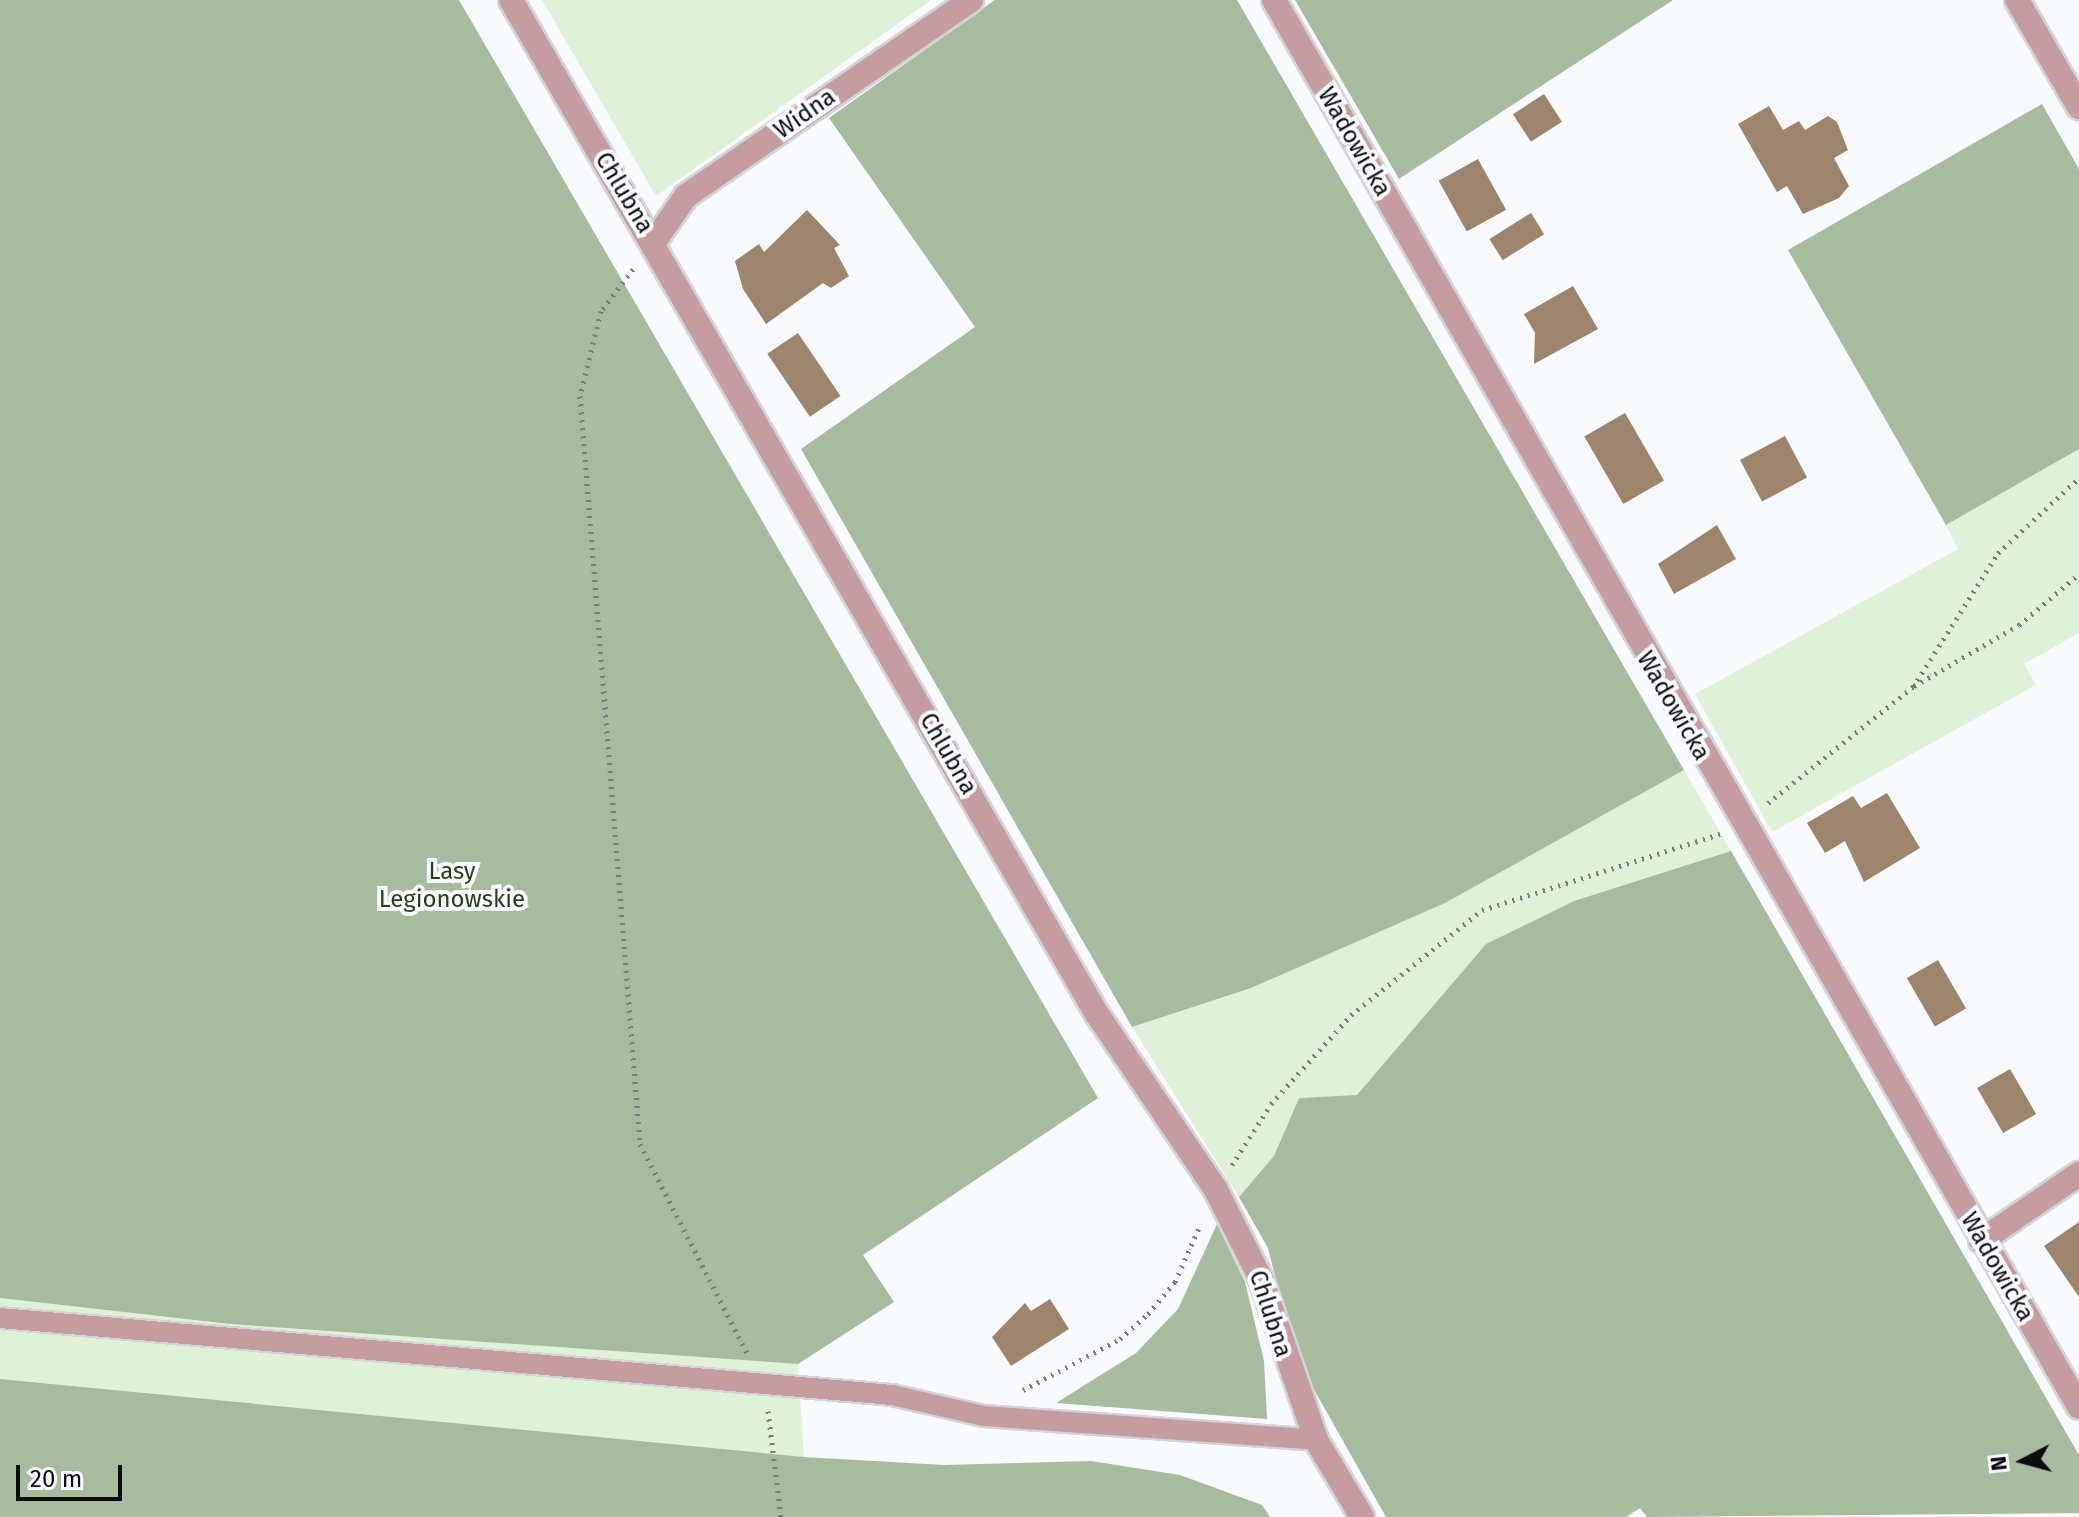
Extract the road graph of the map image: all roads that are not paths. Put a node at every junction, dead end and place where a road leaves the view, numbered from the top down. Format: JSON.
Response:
{"nodes":[{"id":1,"x":511,"y":0,"type":"edge"},
{"id":2,"x":971,"y":0,"type":"edge"},
{"id":3,"x":1274,"y":0,"type":"edge"},
{"id":4,"x":2017,"y":0,"type":"edge"},
{"id":5,"x":2079,"y":107,"type":"edge"},
{"id":6,"x":654,"y":242,"type":"junction"},
{"id":7,"x":2079,"y":1174,"type":"edge"},
{"id":8,"x":1981,"y":1241,"type":"junction"},
{"id":9,"x":0,"y":1318,"type":"edge"},
{"id":10,"x":2079,"y":1407,"type":"edge"},
{"id":11,"x":1316,"y":1440,"type":"junction"},
{"id":12,"x":1362,"y":1517,"type":"edge"}],
"edges":[{"from":1,"to":6,"type":"street","name":"Chlubna"},
{"from":2,"to":6,"type":"street","name":"Widna"},
{"from":3,"to":8,"type":"street","name":"Wadowicka"},
{"from":4,"to":5,"type":"street"},
{"from":6,"to":11,"type":"street","name":"Chlubna"},
{"from":7,"to":8,"type":"street"},
{"from":8,"to":10,"type":"street","name":"Wadowicka"},
{"from":9,"to":11,"type":"lane"},
{"from":11,"to":12,"type":"street","name":"Chlubna"}]}
